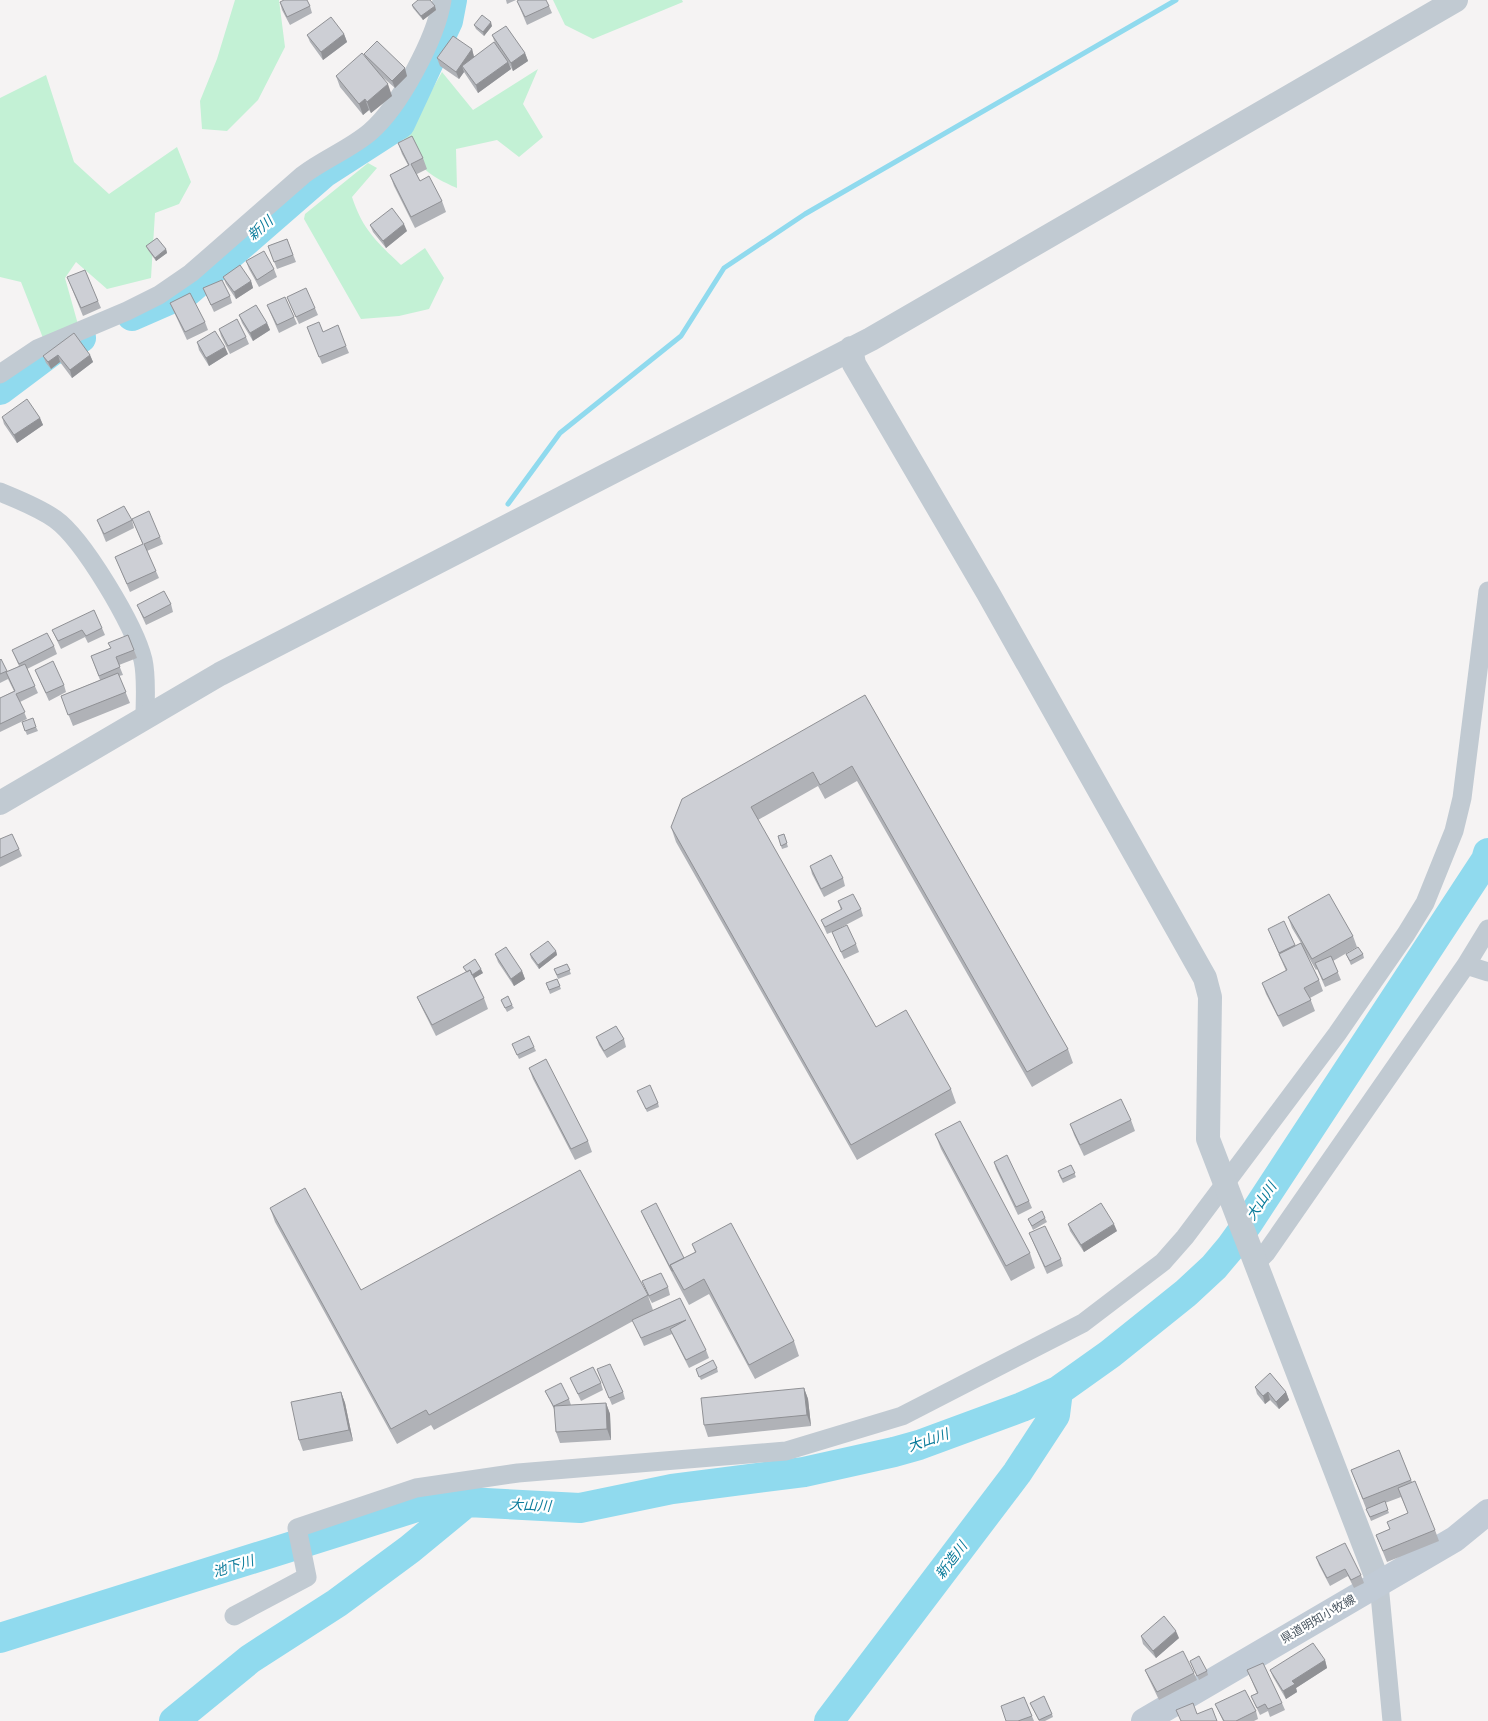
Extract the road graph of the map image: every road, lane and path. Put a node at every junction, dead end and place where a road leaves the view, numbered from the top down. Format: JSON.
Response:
{"nodes":[{"id":1,"x":442,"y":0,"type":"edge"},
{"id":2,"x":1456,"y":0,"type":"edge"},
{"id":3,"x":851,"y":348,"type":"junction"},
{"id":4,"x":0,"y":374,"type":"edge"},
{"id":5,"x":0,"y":492,"type":"edge"},
{"id":6,"x":1488,"y":591,"type":"edge"},
{"id":7,"x":146,"y":717,"type":"junction"},
{"id":8,"x":0,"y":803,"type":"edge"},
{"id":9,"x":1488,"y":929,"type":"edge"},
{"id":10,"x":1466,"y":965,"type":"junction"},
{"id":11,"x":1488,"y":972,"type":"edge"},
{"id":12,"x":1224,"y":1185,"type":"junction"},
{"id":13,"x":1256,"y":1263,"type":"junction"},
{"id":14,"x":1488,"y":1512,"type":"edge"},
{"id":15,"x":1379,"y":1584,"type":"junction"},
{"id":16,"x":234,"y":1616,"type":"dead end"},
{"id":17,"x":1144,"y":1721,"type":"edge"},
{"id":18,"x":1392,"y":1721,"type":"edge"}],
"edges":[{"from":1,"to":4,"type":"street"},
{"from":2,"to":3,"type":"street"},
{"from":3,"to":7,"type":"street"},
{"from":3,"to":12,"type":"street"},
{"from":5,"to":7,"type":"street"},
{"from":6,"to":12,"type":"street"},
{"from":7,"to":8,"type":"street"},
{"from":9,"to":10,"type":"street"},
{"from":10,"to":11,"type":"street"},
{"from":10,"to":13,"type":"street"},
{"from":12,"to":13,"type":"street"},
{"from":12,"to":16,"type":"street"},
{"from":13,"to":15,"type":"street"},
{"from":14,"to":15,"type":"main road","name":"県道明知小牧線"},
{"from":15,"to":17,"type":"main road","name":"県道明知小牧線"},
{"from":15,"to":18,"type":"street"}]}
